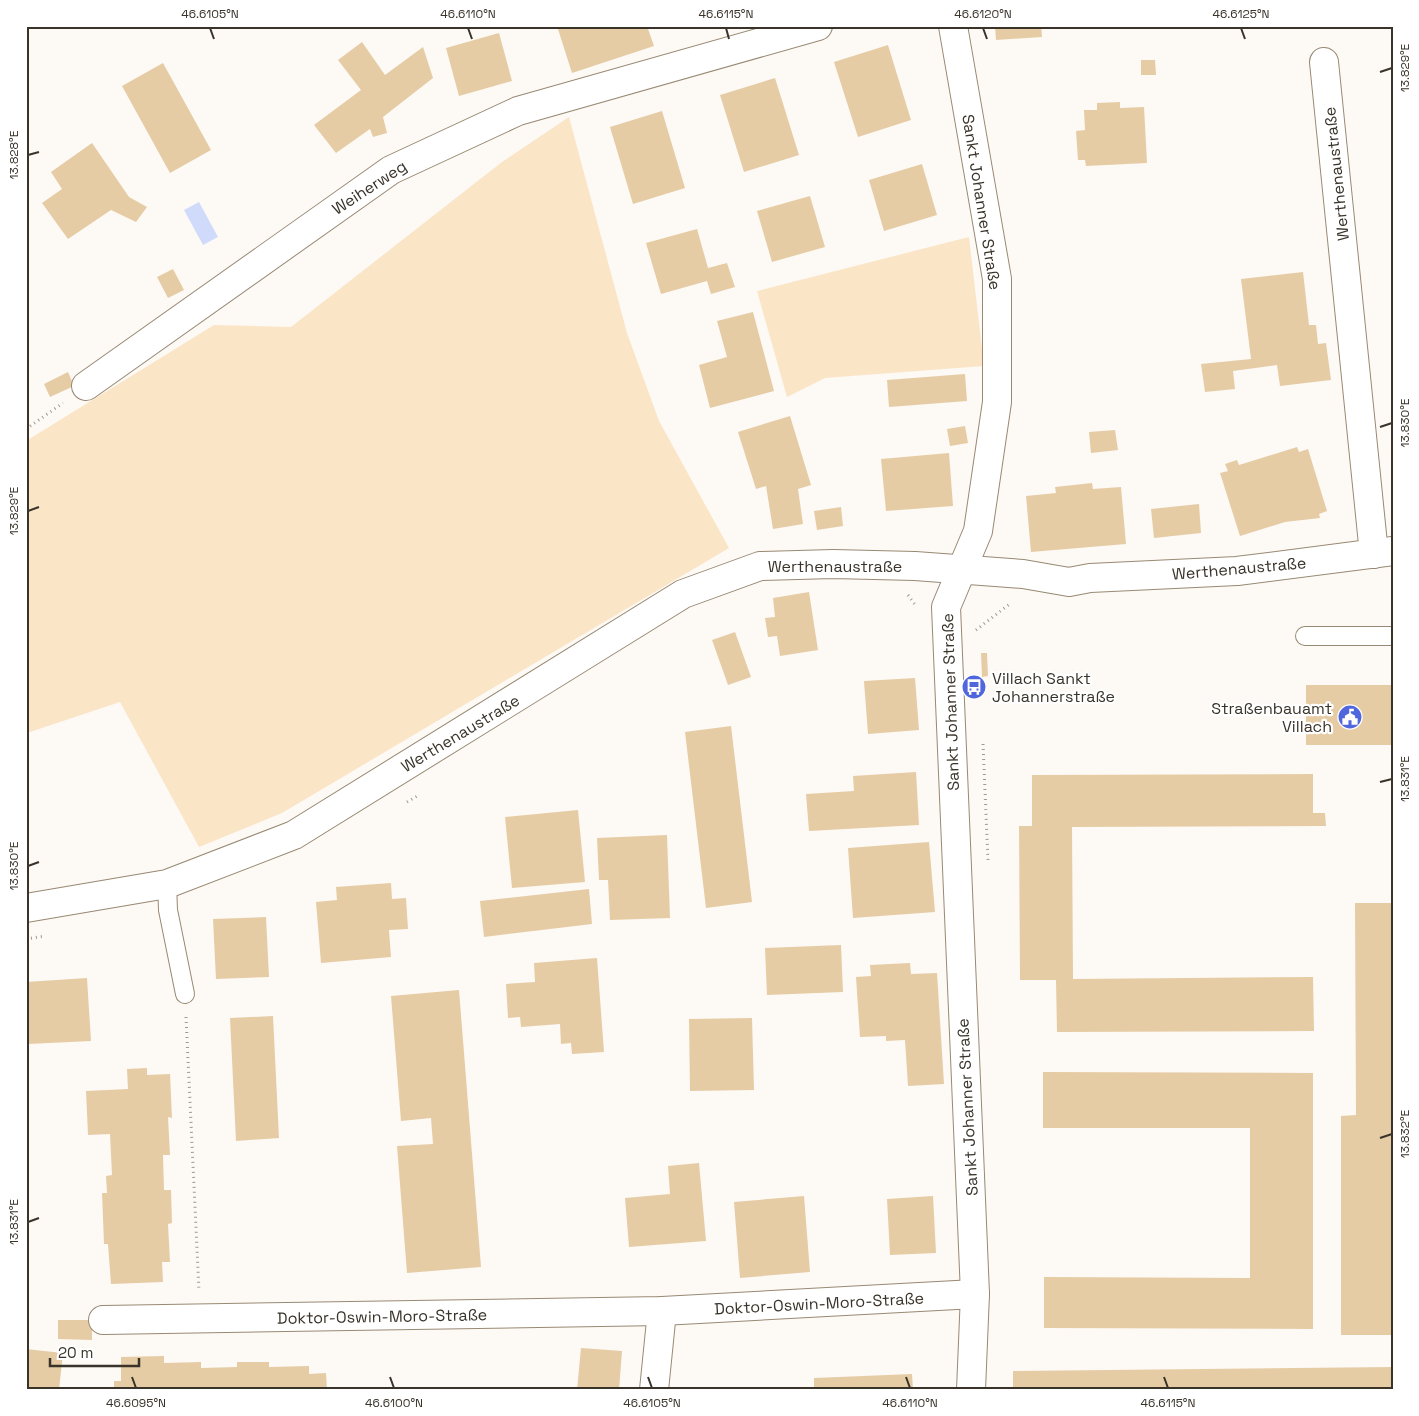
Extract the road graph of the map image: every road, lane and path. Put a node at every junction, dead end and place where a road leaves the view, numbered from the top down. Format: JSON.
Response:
{"nodes":[{"id":1,"x":818,"y":26,"type":"edge"},
{"id":2,"x":952,"y":26,"type":"edge"},
{"id":3,"x":1324,"y":62,"type":"dead end"},
{"id":4,"x":86,"y":386,"type":"joint"},
{"id":5,"x":26,"y":429,"type":"edge"},
{"id":6,"x":1383,"y":552,"type":"edge"},
{"id":7,"x":964,"y":569,"type":"junction"},
{"id":8,"x":1305,"y":636,"type":"dead end"},
{"id":9,"x":1393,"y":636,"type":"edge"},
{"id":10,"x":167,"y":884,"type":"junction"},
{"id":11,"x":26,"y":908,"type":"edge"},
{"id":12,"x":185,"y":994,"type":"joint"},
{"id":13,"x":975,"y":1294,"type":"junction"},
{"id":14,"x":662,"y":1311,"type":"junction"},
{"id":15,"x":201,"y":1319,"type":"junction"},
{"id":16,"x":103,"y":1320,"type":"dead end"},
{"id":17,"x":654,"y":1390,"type":"edge"},
{"id":18,"x":971,"y":1390,"type":"edge"}],
"edges":[{"from":1,"to":4,"type":"street","name":"Weiherweg"},
{"from":2,"to":7,"type":"street","name":"Sankt Johanner Straße"},
{"from":3,"to":6,"type":"street","name":"Werthenaustraße"},
{"from":4,"to":5,"type":"path"},
{"from":6,"to":7,"type":"street","name":"Werthenaustraße"},
{"from":7,"to":10,"type":"street","name":"Werthenaustraße"},
{"from":7,"to":13,"type":"street","name":"Sankt Johanner Straße"},
{"from":8,"to":9,"type":"lane"},
{"from":10,"to":11,"type":"street","name":"Werthenaustraße"},
{"from":10,"to":12,"type":"lane"},
{"from":12,"to":15,"type":"path"},
{"from":13,"to":14,"type":"street","name":"Doktor-Oswin-Moro-Straße"},
{"from":13,"to":18,"type":"street","name":"Sankt Johanner Straße"},
{"from":14,"to":15,"type":"street","name":"Doktor-Oswin-Moro-Straße"},
{"from":14,"to":17,"type":"street"},
{"from":15,"to":16,"type":"street","name":"Doktor-Oswin-Moro-Straße"}]}
